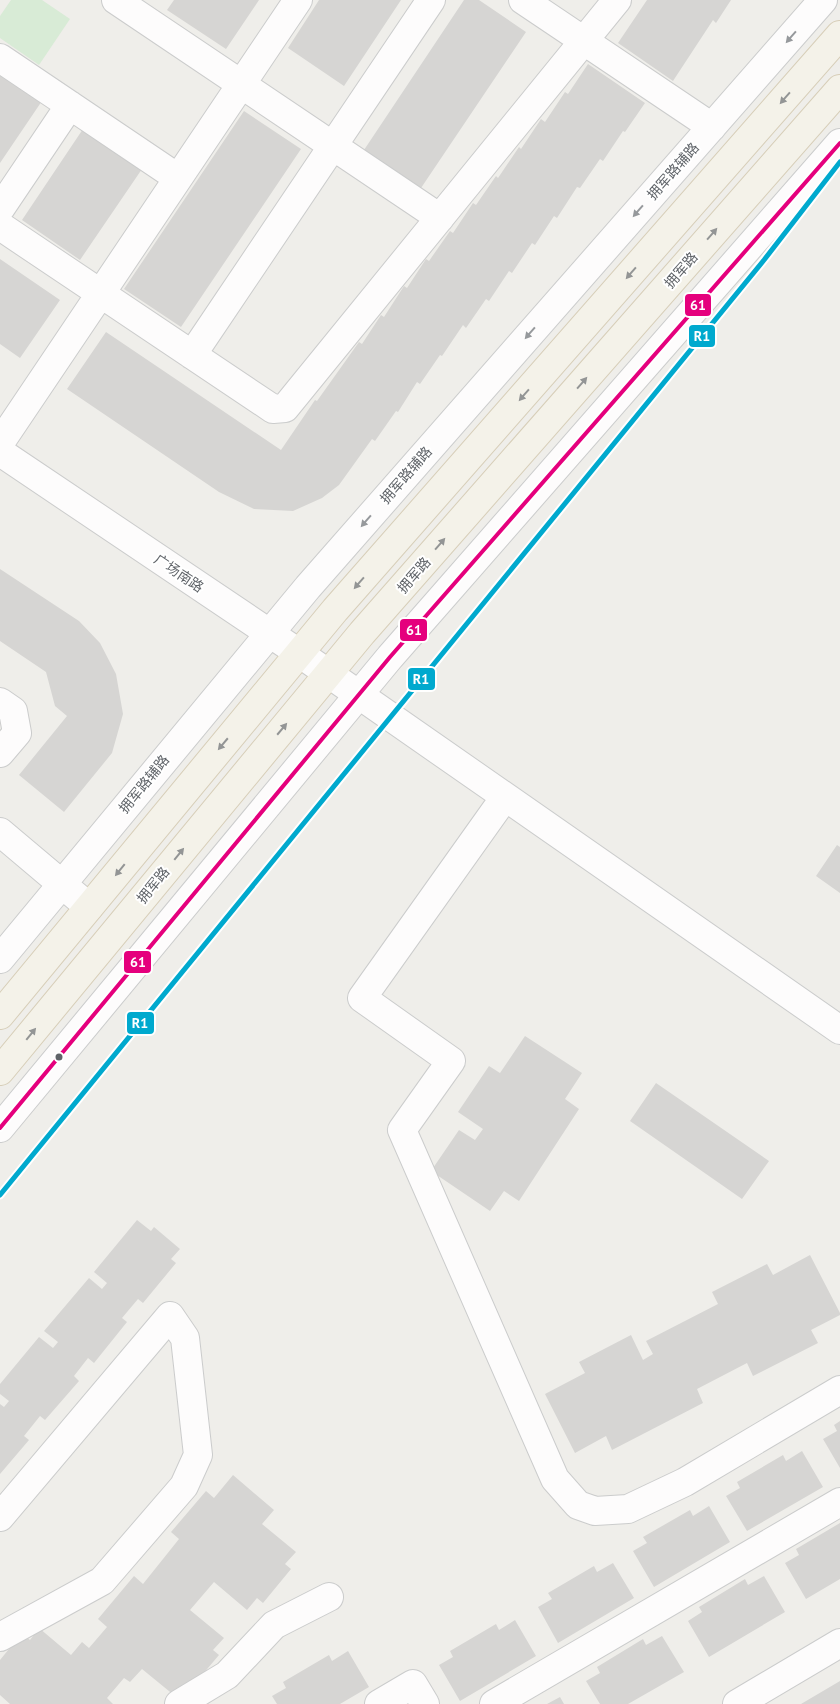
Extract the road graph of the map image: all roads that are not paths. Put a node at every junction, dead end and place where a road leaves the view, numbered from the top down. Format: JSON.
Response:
{"nodes":[{"id":1,"x":298,"y":0,"type":"edge"},
{"id":2,"x":431,"y":0,"type":"edge"},
{"id":3,"x":523,"y":0,"type":"edge"},
{"id":4,"x":617,"y":0,"type":"edge"},
{"id":5,"x":823,"y":0,"type":"edge"},
{"id":6,"x":130,"y":4,"type":"edge"},
{"id":7,"x":840,"y":35,"type":"edge"},
{"id":8,"x":584,"y":41,"type":"junction"},
{"id":9,"x":0,"y":58,"type":"edge"},
{"id":10,"x":241,"y":85,"type":"junction"},
{"id":11,"x":840,"y":89,"type":"edge"},
{"id":12,"x":70,"y":104,"type":"junction"},
{"id":13,"x":712,"y":127,"type":"junction"},
{"id":14,"x":840,"y":143,"type":"edge"},
{"id":15,"x":333,"y":146,"type":"junction"},
{"id":16,"x":178,"y":178,"type":"junction"},
{"id":17,"x":0,"y":209,"type":"edge"},
{"id":18,"x":440,"y":218,"type":"junction"},
{"id":19,"x":0,"y":226,"type":"edge"},
{"id":20,"x":100,"y":293,"type":"junction"},
{"id":21,"x":192,"y":355,"type":"junction"},
{"id":22,"x":0,"y":443,"type":"edge"},
{"id":23,"x":0,"y":452,"type":"edge"},
{"id":24,"x":270,"y":633,"type":"junction"},
{"id":25,"x":299,"y":653,"type":"junction"},
{"id":26,"x":328,"y":674,"type":"junction"},
{"id":27,"x":358,"y":695,"type":"junction"},
{"id":28,"x":0,"y":702,"type":"edge"},
{"id":29,"x":0,"y":753,"type":"edge"},
{"id":30,"x":505,"y":797,"type":"junction"},
{"id":31,"x":0,"y":832,"type":"edge"},
{"id":32,"x":62,"y":884,"type":"junction"},
{"id":33,"x":89,"y":907,"type":"junction"},
{"id":34,"x":0,"y":959,"type":"edge"},
{"id":35,"x":0,"y":1016,"type":"edge"},
{"id":36,"x":840,"y":1030,"type":"edge"},
{"id":37,"x":0,"y":1072,"type":"edge"},
{"id":38,"x":0,"y":1128,"type":"edge"},
{"id":39,"x":840,"y":1390,"type":"edge"},
{"id":40,"x":840,"y":1502,"type":"edge"},
{"id":41,"x":0,"y":1518,"type":"edge"},
{"id":42,"x":330,"y":1597,"type":"dead end"},
{"id":43,"x":0,"y":1637,"type":"edge"},
{"id":44,"x":840,"y":1643,"type":"edge"},
{"id":45,"x":179,"y":1704,"type":"edge"},
{"id":46,"x":379,"y":1704,"type":"edge"},
{"id":47,"x":425,"y":1704,"type":"edge"},
{"id":48,"x":494,"y":1704,"type":"edge"},
{"id":49,"x":737,"y":1704,"type":"edge"}],
"edges":[{"from":1,"to":10,"type":"street"},
{"from":2,"to":15,"type":"street"},
{"from":3,"to":8,"type":"street"},
{"from":4,"to":8,"type":"street"},
{"from":5,"to":13,"type":"street","name":"拥军路辅路","one_way":true},
{"from":6,"to":10,"type":"street"},
{"from":7,"to":25,"type":"main road","one_way":true},
{"from":8,"to":13,"type":"street"},
{"from":8,"to":18,"type":"street"},
{"from":9,"to":12,"type":"street"},
{"from":10,"to":15,"type":"street"},
{"from":10,"to":16,"type":"street"},
{"from":26,"to":11,"type":"main road","name":"拥军路","one_way":true},
{"from":12,"to":16,"type":"street"},
{"from":12,"to":17,"type":"street"},
{"from":13,"to":24,"type":"street","name":"拥军路辅路","one_way":true},
{"from":14,"to":27,"type":"street"},
{"from":15,"to":18,"type":"street"},
{"from":15,"to":21,"type":"street"},
{"from":16,"to":20,"type":"street"},
{"from":18,"to":21,"type":"street"},
{"from":19,"to":20,"type":"street"},
{"from":20,"to":21,"type":"street"},
{"from":20,"to":22,"type":"street"},
{"from":23,"to":24,"type":"street","name":"广场南路"},
{"from":24,"to":25,"type":"street","name":"广场南路"},
{"from":24,"to":32,"type":"street","name":"拥军路辅路"},
{"from":25,"to":26,"type":"street","name":"广场南路"},
{"from":25,"to":33,"type":"main road","one_way":true},
{"from":26,"to":27,"type":"street","name":"广场南路"},
{"from":37,"to":26,"type":"main road","name":"拥军路","one_way":true},
{"from":27,"to":30,"type":"street","name":"广场南路"},
{"from":27,"to":38,"type":"street"},
{"from":28,"to":29,"type":"street"},
{"from":30,"to":36,"type":"street","name":"广场南路"},
{"from":30,"to":39,"type":"street"},
{"from":31,"to":32,"type":"street"},
{"from":32,"to":33,"type":"street"},
{"from":32,"to":34,"type":"street","name":"拥军路辅路"},
{"from":33,"to":35,"type":"main road"},
{"from":40,"to":48,"type":"street"},
{"from":41,"to":43,"type":"street"},
{"from":42,"to":45,"type":"street"},
{"from":44,"to":49,"type":"street"},
{"from":46,"to":47,"type":"street"}]}
